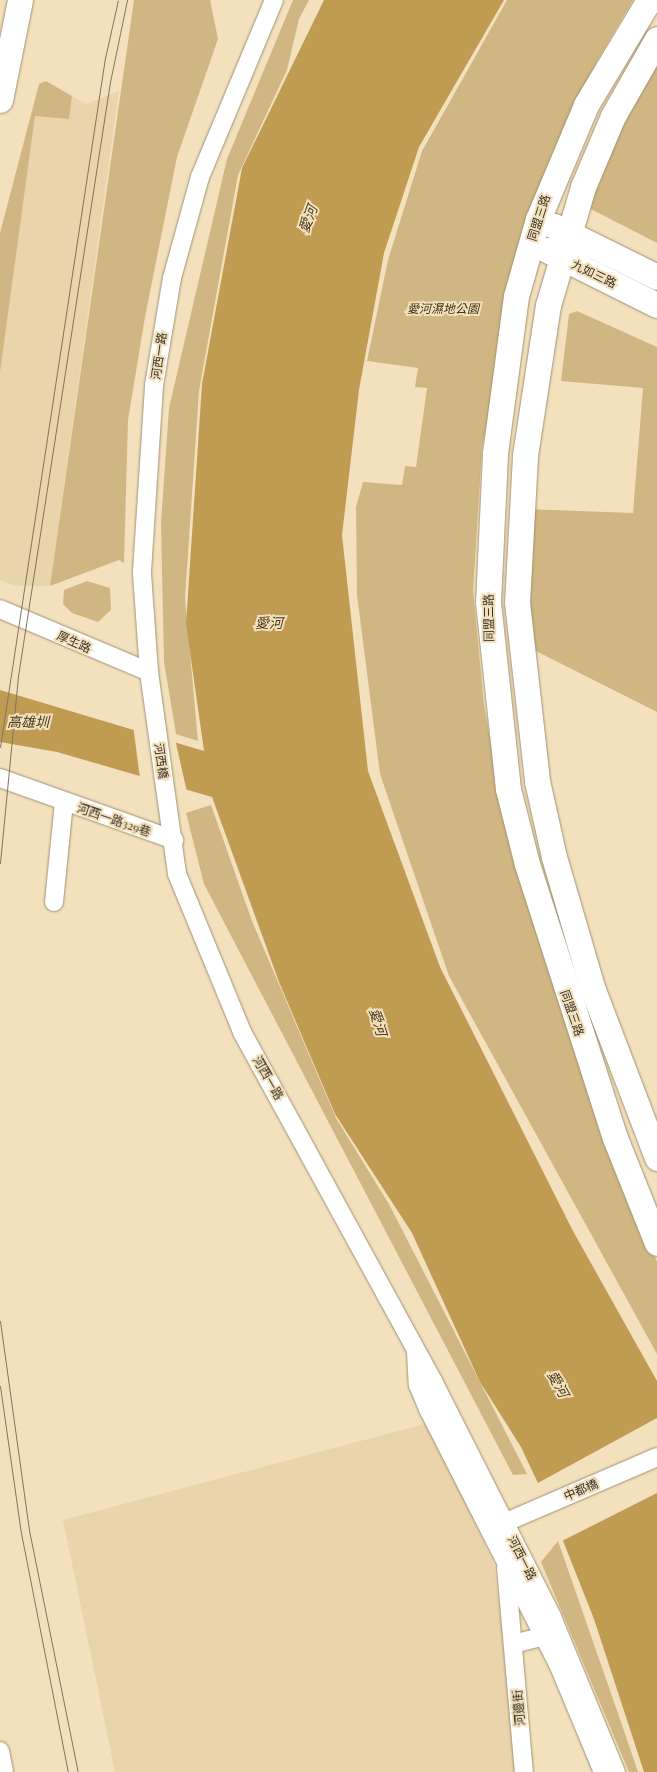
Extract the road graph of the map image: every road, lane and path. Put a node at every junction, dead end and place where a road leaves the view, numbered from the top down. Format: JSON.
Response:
{"nodes":[{"id":1,"x":20,"y":0,"type":"edge"},
{"id":2,"x":274,"y":0,"type":"edge"},
{"id":3,"x":649,"y":0,"type":"edge"},
{"id":4,"x":657,"y":39,"type":"edge"},
{"id":5,"x":0,"y":100,"type":"edge"},
{"id":6,"x":538,"y":219,"type":"junction"},
{"id":7,"x":567,"y":233,"type":"junction"},
{"id":8,"x":531,"y":243,"type":"junction"},
{"id":9,"x":560,"y":257,"type":"junction"},
{"id":10,"x":657,"y":277,"type":"edge"},
{"id":11,"x":657,"y":305,"type":"edge"},
{"id":12,"x":496,"y":436,"type":"junction"},
{"id":13,"x":527,"y":441,"type":"junction"},
{"id":14,"x":0,"y":609,"type":"edge"},
{"id":15,"x":519,"y":651,"type":"junction"},
{"id":16,"x":490,"y":653,"type":"junction"},
{"id":17,"x":149,"y":672,"type":"junction"},
{"id":18,"x":156,"y":730,"type":"joint"},
{"id":19,"x":0,"y":778,"type":"edge"},
{"id":20,"x":165,"y":791,"type":"joint"},
{"id":21,"x":64,"y":802,"type":"junction"},
{"id":22,"x":174,"y":840,"type":"junction"},
{"id":23,"x":54,"y":902,"type":"dead end"},
{"id":24,"x":657,"y":1158,"type":"edge"},
{"id":25,"x":657,"y":1243,"type":"edge"},
{"id":26,"x":416,"y":1349,"type":"junction"},
{"id":27,"x":657,"y":1457,"type":"edge"},
{"id":28,"x":504,"y":1523,"type":"junction"},
{"id":29,"x":505,"y":1557,"type":"junction"},
{"id":30,"x":544,"y":1636,"type":"junction"},
{"id":31,"x":513,"y":1644,"type":"junction"},
{"id":32,"x":0,"y":1751,"type":"edge"},
{"id":33,"x":4,"y":1772,"type":"edge"},
{"id":34,"x":524,"y":1772,"type":"edge"},
{"id":35,"x":603,"y":1772,"type":"edge"},
{"id":36,"x":616,"y":1772,"type":"edge"}],
"edges":[{"from":1,"to":5,"type":"street"},
{"from":2,"to":17,"type":"street","name":"河西一路"},
{"from":3,"to":6,"type":"street","name":"同盟三路"},
{"from":4,"to":7,"type":"street"},
{"from":6,"to":7,"type":"street","name":"九如三路"},
{"from":6,"to":8,"type":"street","name":"同盟三路"},
{"from":7,"to":9,"type":"street"},
{"from":7,"to":10,"type":"street","name":"九如三路"},
{"from":8,"to":9,"type":"street","name":"九如三路"},
{"from":8,"to":12,"type":"street","name":"同盟三路"},
{"from":9,"to":11,"type":"street","name":"九如三路"},
{"from":9,"to":13,"type":"street"},
{"from":12,"to":13,"type":"street"},
{"from":12,"to":16,"type":"street","name":"同盟三路"},
{"from":13,"to":15,"type":"street"},
{"from":14,"to":17,"type":"street","name":"厚生路"},
{"from":15,"to":16,"type":"street"},
{"from":15,"to":24,"type":"street"},
{"from":16,"to":25,"type":"street","name":"同盟三路"},
{"from":17,"to":18,"type":"street","name":"河西一路"},
{"from":18,"to":20,"type":"street","name":"河西橋"},
{"from":19,"to":21,"type":"street"},
{"from":20,"to":22,"type":"street","name":"河西一路"},
{"from":21,"to":22,"type":"street","name":"河西一路329巷"},
{"from":21,"to":23,"type":"street","name":"河西一路329巷"},
{"from":22,"to":26,"type":"street","name":"河西一路"},
{"from":26,"to":28,"type":"street","name":"河西一路"},
{"from":26,"to":29,"type":"street","name":"河西一路"},
{"from":27,"to":28,"type":"street","name":"中都橋"},
{"from":28,"to":36,"type":"street","name":"河西一路"},
{"from":29,"to":30,"type":"street","name":"河西一路"},
{"from":29,"to":31,"type":"street","name":"河邊街"},
{"from":30,"to":31,"type":"street"},
{"from":30,"to":35,"type":"street","name":"河西一路"},
{"from":31,"to":34,"type":"street","name":"河邊街"},
{"from":32,"to":33,"type":"street"}]}
